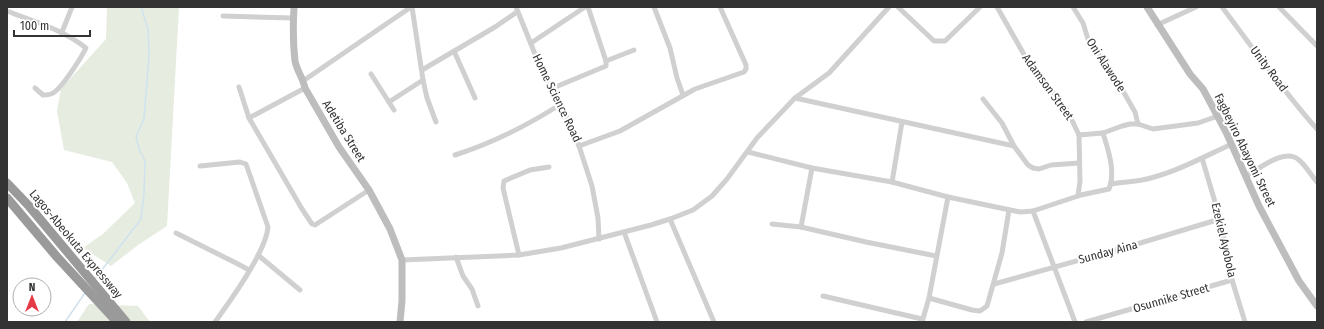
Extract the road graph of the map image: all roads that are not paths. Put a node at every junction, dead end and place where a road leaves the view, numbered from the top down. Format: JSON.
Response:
{"nodes":[{"id":1,"x":72,"y":7,"type":"edge"},
{"id":2,"x":294,"y":7,"type":"edge"},
{"id":3,"x":411,"y":7,"type":"edge"},
{"id":4,"x":587,"y":7,"type":"edge"},
{"id":5,"x":654,"y":7,"type":"edge"},
{"id":6,"x":720,"y":7,"type":"edge"},
{"id":7,"x":889,"y":7,"type":"edge"},
{"id":8,"x":898,"y":7,"type":"edge"},
{"id":9,"x":980,"y":7,"type":"edge"},
{"id":10,"x":997,"y":7,"type":"edge"},
{"id":11,"x":1073,"y":7,"type":"edge"},
{"id":12,"x":1147,"y":7,"type":"edge"},
{"id":13,"x":1196,"y":7,"type":"edge"},
{"id":14,"x":1222,"y":7,"type":"edge"},
{"id":15,"x":1279,"y":7,"type":"edge"},
{"id":16,"x":517,"y":10,"type":"edge"},
{"id":17,"x":7,"y":11,"type":"edge"},
{"id":18,"x":223,"y":16,"type":"dead end"},
{"id":19,"x":293,"y":18,"type":"junction"},
{"id":20,"x":1157,"y":25,"type":"junction"},
{"id":21,"x":62,"y":32,"type":"junction"},
{"id":22,"x":531,"y":43,"type":"junction"},
{"id":23,"x":1317,"y":46,"type":"edge"},
{"id":24,"x":454,"y":50,"type":"junction"},
{"id":25,"x":634,"y":50,"type":"dead end"},
{"id":26,"x":606,"y":61,"type":"junction"},
{"id":27,"x":422,"y":70,"type":"junction"},
{"id":28,"x":372,"y":74,"type":"dead end"},
{"id":29,"x":423,"y":80,"type":"junction"},
{"id":30,"x":304,"y":84,"type":"junction"},
{"id":31,"x":239,"y":87,"type":"dead end"},
{"id":32,"x":35,"y":88,"type":"dead end"},
{"id":33,"x":553,"y":88,"type":"junction"},
{"id":34,"x":683,"y":95,"type":"junction"},
{"id":35,"x":475,"y":98,"type":"dead end"},
{"id":36,"x":795,"y":98,"type":"junction"},
{"id":37,"x":983,"y":99,"type":"dead end"},
{"id":38,"x":389,"y":102,"type":"junction"},
{"id":39,"x":561,"y":104,"type":"junction"},
{"id":40,"x":394,"y":110,"type":"dead end"},
{"id":41,"x":1218,"y":116,"type":"junction"},
{"id":42,"x":249,"y":118,"type":"junction"},
{"id":43,"x":436,"y":122,"type":"dead end"},
{"id":44,"x":902,"y":122,"type":"junction"},
{"id":45,"x":1138,"y":124,"type":"junction"},
{"id":46,"x":1317,"y":129,"type":"edge"},
{"id":47,"x":1103,"y":133,"type":"junction"},
{"id":48,"x":1079,"y":135,"type":"junction"},
{"id":49,"x":1232,"y":144,"type":"junction"},
{"id":50,"x":580,"y":146,"type":"junction"},
{"id":51,"x":1014,"y":146,"type":"junction"},
{"id":52,"x":748,"y":152,"type":"junction"},
{"id":53,"x":455,"y":155,"type":"dead end"},
{"id":54,"x":1202,"y":158,"type":"junction"},
{"id":55,"x":1079,"y":163,"type":"junction"},
{"id":56,"x":200,"y":166,"type":"dead end"},
{"id":57,"x":549,"y":167,"type":"dead end"},
{"id":58,"x":812,"y":168,"type":"junction"},
{"id":59,"x":1246,"y":176,"type":"junction"},
{"id":60,"x":7,"y":182,"type":"edge"},
{"id":61,"x":892,"y":182,"type":"junction"},
{"id":62,"x":1317,"y":182,"type":"edge"},
{"id":63,"x":1111,"y":184,"type":"junction"},
{"id":64,"x":370,"y":190,"type":"junction"},
{"id":65,"x":1078,"y":196,"type":"junction"},
{"id":66,"x":948,"y":197,"type":"junction"},
{"id":67,"x":7,"y":198,"type":"edge"},
{"id":68,"x":29,"y":206,"type":"junction"},
{"id":69,"x":1009,"y":210,"type":"junction"},
{"id":70,"x":1033,"y":211,"type":"junction"},
{"id":71,"x":20,"y":213,"type":"junction"},
{"id":72,"x":670,"y":219,"type":"junction"},
{"id":73,"x":1220,"y":219,"type":"junction"},
{"id":74,"x":772,"y":224,"type":"dead end"},
{"id":75,"x":801,"y":227,"type":"junction"},
{"id":76,"x":624,"y":232,"type":"junction"},
{"id":77,"x":176,"y":233,"type":"dead end"},
{"id":78,"x":599,"y":239,"type":"junction"},
{"id":79,"x":519,"y":254,"type":"junction"},
{"id":80,"x":258,"y":255,"type":"junction"},
{"id":81,"x":936,"y":256,"type":"junction"},
{"id":82,"x":456,"y":257,"type":"junction"},
{"id":83,"x":402,"y":260,"type":"junction"},
{"id":84,"x":1054,"y":267,"type":"junction"},
{"id":85,"x":249,"y":270,"type":"junction"},
{"id":86,"x":1232,"y":280,"type":"junction"},
{"id":87,"x":994,"y":284,"type":"junction"},
{"id":88,"x":300,"y":290,"type":"dead end"},
{"id":89,"x":97,"y":292,"type":"junction"},
{"id":90,"x":823,"y":296,"type":"dead end"},
{"id":91,"x":929,"y":298,"type":"junction"},
{"id":92,"x":478,"y":306,"type":"dead end"},
{"id":93,"x":1317,"y":306,"type":"edge"},
{"id":94,"x":922,"y":320,"type":"edge"},
{"id":95,"x":117,"y":322,"type":"edge"},
{"id":96,"x":126,"y":322,"type":"edge"},
{"id":97,"x":215,"y":322,"type":"edge"},
{"id":98,"x":400,"y":322,"type":"edge"},
{"id":99,"x":657,"y":322,"type":"edge"},
{"id":100,"x":714,"y":322,"type":"edge"},
{"id":101,"x":1074,"y":322,"type":"edge"},
{"id":102,"x":1086,"y":322,"type":"edge"},
{"id":103,"x":1245,"y":322,"type":"edge"}],
"edges":[{"from":1,"to":21,"type":"street"},
{"from":2,"to":19,"type":"street","name":"Adetiba Street"},
{"from":3,"to":27,"type":"street"},
{"from":3,"to":30,"type":"street"},
{"from":4,"to":22,"type":"street"},
{"from":4,"to":26,"type":"street"},
{"from":5,"to":34,"type":"street"},
{"from":6,"to":34,"type":"street"},
{"from":7,"to":36,"type":"street"},
{"from":8,"to":9,"type":"street"},
{"from":10,"to":48,"type":"street","name":"Adamson Street"},
{"from":11,"to":45,"type":"street","name":"Oni Alawode"},
{"from":12,"to":20,"type":"street","name":"Fagbeyiro Abayomi Street"},
{"from":13,"to":20,"type":"street"},
{"from":14,"to":46,"type":"street","name":"Unity Road"},
{"from":15,"to":23,"type":"street"},
{"from":16,"to":22,"type":"street","name":"Home Science Road"},
{"from":16,"to":24,"type":"street"},
{"from":17,"to":21,"type":"street"},
{"from":18,"to":19,"type":"street"},
{"from":19,"to":30,"type":"street","name":"Adetiba Street"},
{"from":20,"to":41,"type":"street","name":"Fagbeyiro Abayomi Street"},
{"from":21,"to":32,"type":"street"},
{"from":22,"to":33,"type":"street","name":"Home Science Road"},
{"from":24,"to":27,"type":"street"},
{"from":24,"to":35,"type":"street"},
{"from":25,"to":26,"type":"street"},
{"from":26,"to":33,"type":"street"},
{"from":27,"to":29,"type":"street"},
{"from":28,"to":38,"type":"street"},
{"from":29,"to":38,"type":"street"},
{"from":29,"to":43,"type":"street"},
{"from":30,"to":42,"type":"street"},
{"from":30,"to":64,"type":"street","name":"Adetiba Street"},
{"from":31,"to":42,"type":"street"},
{"from":33,"to":39,"type":"street","name":"Home Science Road"},
{"from":34,"to":50,"type":"street"},
{"from":36,"to":44,"type":"street"},
{"from":36,"to":52,"type":"street"},
{"from":37,"to":51,"type":"street"},
{"from":38,"to":40,"type":"street"},
{"from":39,"to":50,"type":"street","name":"Home Science Road"},
{"from":39,"to":53,"type":"street"},
{"from":41,"to":45,"type":"street"},
{"from":41,"to":49,"type":"street","name":"Fagbeyiro Abayomi Street"},
{"from":42,"to":64,"type":"street"},
{"from":44,"to":51,"type":"street"},
{"from":44,"to":61,"type":"street"},
{"from":45,"to":47,"type":"street"},
{"from":47,"to":48,"type":"street"},
{"from":47,"to":63,"type":"street"},
{"from":48,"to":55,"type":"street","name":"Adamson Street"},
{"from":49,"to":54,"type":"street"},
{"from":49,"to":59,"type":"street","name":"Fagbeyiro Abayomi Street"},
{"from":50,"to":78,"type":"street","name":"Home Science Road"},
{"from":51,"to":55,"type":"street"},
{"from":52,"to":58,"type":"street"},
{"from":52,"to":72,"type":"street"},
{"from":54,"to":63,"type":"street"},
{"from":54,"to":73,"type":"street","name":"Ezekiel Ayobola"},
{"from":55,"to":65,"type":"street","name":"Adamson Street"},
{"from":56,"to":80,"type":"street"},
{"from":57,"to":79,"type":"street"},
{"from":58,"to":61,"type":"street"},
{"from":58,"to":75,"type":"street"},
{"from":59,"to":62,"type":"street"},
{"from":59,"to":93,"type":"street","name":"Fagbeyiro Abayomi Street"},
{"from":60,"to":68,"type":"highway","name":"Lagos-Abeokuta Expressway"},
{"from":61,"to":66,"type":"street"},
{"from":63,"to":65,"type":"street"},
{"from":64,"to":83,"type":"street","name":"Adetiba Street"},
{"from":65,"to":70,"type":"street"},
{"from":66,"to":69,"type":"street"},
{"from":66,"to":81,"type":"street"},
{"from":67,"to":71,"type":"highway","name":"Lagos-Abeokuta Expressway"},
{"from":68,"to":71,"type":"highway"},
{"from":68,"to":89,"type":"highway","name":"Lagos-Abeokuta Expressway"},
{"from":69,"to":70,"type":"street"},
{"from":69,"to":87,"type":"street"},
{"from":70,"to":84,"type":"street"},
{"from":71,"to":89,"type":"highway","name":"Lagos-Abeokuta Expressway"},
{"from":72,"to":76,"type":"street"},
{"from":72,"to":100,"type":"street"},
{"from":73,"to":84,"type":"street","name":"Sunday Aina"},
{"from":73,"to":86,"type":"street","name":"Ezekiel Ayobola"},
{"from":74,"to":75,"type":"street"},
{"from":75,"to":81,"type":"street"},
{"from":76,"to":78,"type":"street"},
{"from":76,"to":99,"type":"street"},
{"from":77,"to":85,"type":"street"},
{"from":78,"to":79,"type":"street"},
{"from":79,"to":82,"type":"street"},
{"from":80,"to":85,"type":"street"},
{"from":80,"to":88,"type":"street"},
{"from":81,"to":91,"type":"street"},
{"from":82,"to":83,"type":"street"},
{"from":82,"to":92,"type":"street"},
{"from":83,"to":98,"type":"street"},
{"from":84,"to":87,"type":"street","name":"Sunday Aina"},
{"from":84,"to":101,"type":"street"},
{"from":85,"to":97,"type":"street"},
{"from":86,"to":102,"type":"street","name":"Osunnike Street"},
{"from":86,"to":103,"type":"street","name":"Ezekiel Ayobola"},
{"from":87,"to":91,"type":"street"},
{"from":89,"to":95,"type":"highway","name":"Lagos-Abeokuta Expressway"},
{"from":89,"to":96,"type":"highway","name":"Lagos-Abeokuta Expressway"},
{"from":90,"to":94,"type":"street"},
{"from":91,"to":94,"type":"street"}]}
